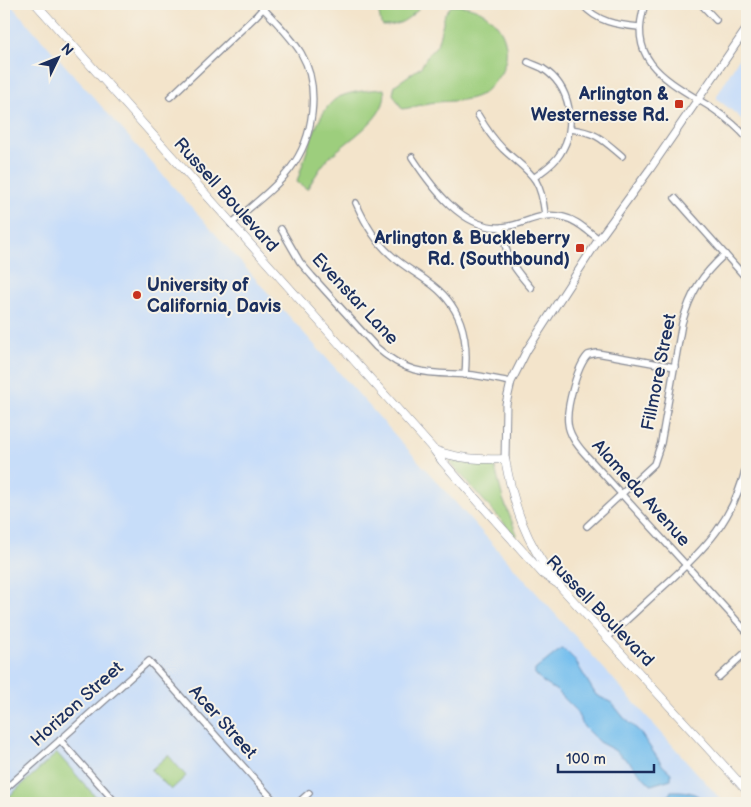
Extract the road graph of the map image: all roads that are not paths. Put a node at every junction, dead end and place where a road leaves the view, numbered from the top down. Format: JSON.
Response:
{"nodes":[{"id":1,"x":36,"y":4,"type":"edge"},
{"id":2,"x":582,"y":4,"type":"edge"},
{"id":3,"x":645,"y":4,"type":"edge"},
{"id":4,"x":701,"y":4,"type":"edge"},
{"id":5,"x":263,"y":5,"type":"edge"},
{"id":6,"x":716,"y":20,"type":"dead end"},
{"id":7,"x":639,"y":27,"type":"junction"},
{"id":8,"x":747,"y":28,"type":"edge"},
{"id":9,"x":528,"y":62,"type":"dead end"},
{"id":10,"x":170,"y":96,"type":"dead end"},
{"id":11,"x":697,"y":100,"type":"junction"},
{"id":12,"x":478,"y":115,"type":"dead end"},
{"id":13,"x":570,"y":129,"type":"junction"},
{"id":14,"x":747,"y":138,"type":"edge"},
{"id":15,"x":622,"y":156,"type":"dead end"},
{"id":16,"x":412,"y":157,"type":"dead end"},
{"id":17,"x":535,"y":177,"type":"junction"},
{"id":18,"x":675,"y":198,"type":"dead end"},
{"id":19,"x":356,"y":203,"type":"dead end"},
{"id":20,"x":545,"y":214,"type":"junction"},
{"id":21,"x":231,"y":224,"type":"junction"},
{"id":22,"x":502,"y":227,"type":"junction"},
{"id":23,"x":281,"y":229,"type":"dead end"},
{"id":24,"x":599,"y":239,"type":"junction"},
{"id":25,"x":725,"y":254,"type":"junction"},
{"id":26,"x":747,"y":279,"type":"edge"},
{"id":27,"x":531,"y":288,"type":"dead end"},
{"id":28,"x":675,"y":367,"type":"junction"},
{"id":29,"x":465,"y":375,"type":"junction"},
{"id":30,"x":511,"y":382,"type":"junction"},
{"id":31,"x":434,"y":450,"type":"junction"},
{"id":32,"x":505,"y":459,"type":"junction"},
{"id":33,"x":747,"y":464,"type":"edge"},
{"id":34,"x":622,"y":495,"type":"junction"},
{"id":35,"x":587,"y":526,"type":"dead end"},
{"id":36,"x":686,"y":566,"type":"junction"},
{"id":37,"x":558,"y":584,"type":"junction"},
{"id":38,"x":747,"y":632,"type":"edge"},
{"id":39,"x":607,"y":638,"type":"junction"},
{"id":40,"x":747,"y":651,"type":"edge"},
{"id":41,"x":149,"y":660,"type":"joint"},
{"id":42,"x":719,"y":677,"type":"dead end"},
{"id":43,"x":60,"y":740,"type":"junction"},
{"id":44,"x":4,"y":790,"type":"edge"},
{"id":45,"x":747,"y":791,"type":"edge"},
{"id":46,"x":310,"y":793,"type":"dead end"},
{"id":47,"x":116,"y":803,"type":"edge"},
{"id":48,"x":276,"y":803,"type":"edge"},
{"id":49,"x":298,"y":803,"type":"edge"}],
"edges":[{"from":1,"to":21,"type":"main road","name":"Russell Boulevard"},
{"from":2,"to":7,"type":"street"},
{"from":3,"to":7,"type":"street"},
{"from":4,"to":6,"type":"street"},
{"from":5,"to":10,"type":"street"},
{"from":5,"to":21,"type":"street"},
{"from":7,"to":11,"type":"street"},
{"from":8,"to":11,"type":"street"},
{"from":9,"to":13,"type":"street"},
{"from":11,"to":14,"type":"street"},
{"from":11,"to":24,"type":"street"},
{"from":12,"to":17,"type":"street"},
{"from":13,"to":15,"type":"street"},
{"from":13,"to":17,"type":"street"},
{"from":16,"to":22,"type":"street"},
{"from":17,"to":20,"type":"street"},
{"from":18,"to":25,"type":"street"},
{"from":19,"to":29,"type":"street"},
{"from":20,"to":22,"type":"street"},
{"from":20,"to":24,"type":"street"},
{"from":21,"to":31,"type":"main road","name":"Russell Boulevard"},
{"from":22,"to":27,"type":"street"},
{"from":23,"to":29,"type":"street","name":"Evenstar Lane"},
{"from":24,"to":30,"type":"street"},
{"from":25,"to":26,"type":"street"},
{"from":25,"to":28,"type":"street","name":"Fillmore Street"},
{"from":28,"to":34,"type":"street","name":"Fillmore Street"},
{"from":28,"to":34,"type":"street","name":"Alameda Avenue"},
{"from":29,"to":30,"type":"street","name":"Evenstar Lane"},
{"from":30,"to":32,"type":"street"},
{"from":31,"to":32,"type":"main road"},
{"from":31,"to":37,"type":"main road","name":"Russell Boulevard"},
{"from":32,"to":37,"type":"main road"},
{"from":33,"to":36,"type":"street"},
{"from":34,"to":35,"type":"street","name":"Fillmore Street"},
{"from":34,"to":36,"type":"street","name":"Alameda Avenue"},
{"from":36,"to":38,"type":"street","name":"Alameda Avenue"},
{"from":36,"to":39,"type":"street"},
{"from":37,"to":39,"type":"main road","name":"Russell Boulevard"},
{"from":39,"to":45,"type":"main road","name":"Russell Boulevard"},
{"from":40,"to":42,"type":"street"},
{"from":41,"to":43,"type":"street","name":"Horizon Street"},
{"from":41,"to":48,"type":"street","name":"Acer Street"},
{"from":43,"to":44,"type":"street","name":"Horizon Street"},
{"from":43,"to":47,"type":"street"},
{"from":46,"to":49,"type":"street"}]}
